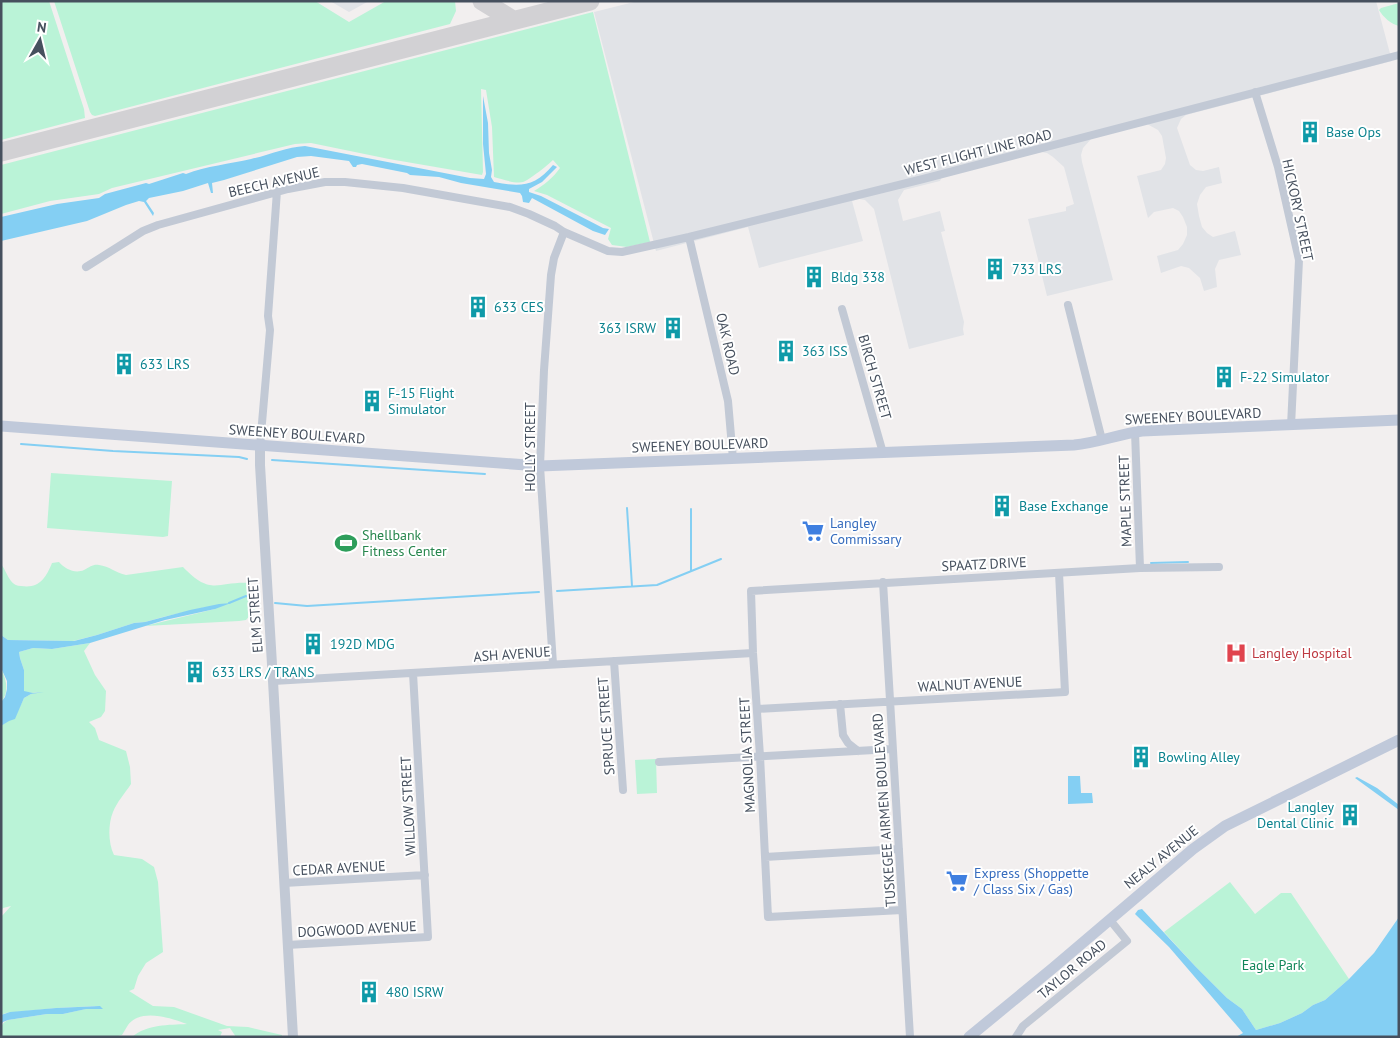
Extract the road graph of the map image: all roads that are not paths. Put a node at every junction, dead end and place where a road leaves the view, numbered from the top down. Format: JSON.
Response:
{"nodes":[{"id":1,"x":1399,"y":55,"type":"edge"},
{"id":2,"x":1255,"y":92,"type":"junction"},
{"id":3,"x":278,"y":191,"type":"junction"},
{"id":4,"x":564,"y":232,"type":"junction"},
{"id":5,"x":689,"y":237,"type":"junction"},
{"id":6,"x":86,"y":267,"type":"dead end"},
{"id":7,"x":1068,"y":305,"type":"dead end"},
{"id":8,"x":842,"y":308,"type":"dead end"},
{"id":9,"x":1399,"y":420,"type":"edge"},
{"id":10,"x":1,"y":426,"type":"edge"},
{"id":11,"x":1291,"y":426,"type":"junction"},
{"id":12,"x":1135,"y":432,"type":"junction"},
{"id":13,"x":1102,"y":440,"type":"junction"},
{"id":14,"x":260,"y":446,"type":"junction"},
{"id":15,"x":883,"y":453,"type":"junction"},
{"id":16,"x":732,"y":459,"type":"junction"},
{"id":17,"x":540,"y":466,"type":"junction"},
{"id":18,"x":1219,"y":567,"type":"dead end"},
{"id":19,"x":1140,"y":568,"type":"junction"},
{"id":20,"x":1059,"y":572,"type":"junction"},
{"id":21,"x":883,"y":582,"type":"junction"},
{"id":22,"x":751,"y":591,"type":"joint"},
{"id":23,"x":753,"y":653,"type":"junction"},
{"id":24,"x":614,"y":661,"type":"junction"},
{"id":25,"x":554,"y":664,"type":"junction"},
{"id":26,"x":414,"y":674,"type":"junction"},
{"id":27,"x":273,"y":681,"type":"junction"},
{"id":28,"x":890,"y":701,"type":"junction"},
{"id":29,"x":840,"y":704,"type":"junction"},
{"id":30,"x":757,"y":709,"type":"junction"},
{"id":31,"x":1399,"y":740,"type":"edge"},
{"id":32,"x":892,"y":749,"type":"junction"},
{"id":33,"x":858,"y":751,"type":"junction"},
{"id":34,"x":760,"y":756,"type":"junction"},
{"id":35,"x":659,"y":762,"type":"dead end"},
{"id":36,"x":623,"y":790,"type":"dead end"},
{"id":37,"x":899,"y":849,"type":"junction"},
{"id":38,"x":765,"y":857,"type":"junction"},
{"id":39,"x":425,"y":875,"type":"junction"},
{"id":40,"x":284,"y":883,"type":"junction"},
{"id":41,"x":902,"y":910,"type":"junction"},
{"id":42,"x":1110,"y":920,"type":"junction"},
{"id":43,"x":428,"y":937,"type":"joint"},
{"id":44,"x":287,"y":946,"type":"junction"},
{"id":45,"x":293,"y":1037,"type":"edge"},
{"id":46,"x":910,"y":1037,"type":"edge"},
{"id":47,"x":969,"y":1037,"type":"edge"},
{"id":48,"x":1016,"y":1037,"type":"edge"}],
"edges":[{"from":1,"to":2,"type":"street","name":"WEST FLIGHT LINE ROAD"},
{"from":2,"to":5,"type":"street","name":"WEST FLIGHT LINE ROAD"},
{"from":2,"to":11,"type":"street","name":"HICKORY STREET"},
{"from":3,"to":4,"type":"street","name":"BEECH AVENUE"},
{"from":3,"to":6,"type":"street","name":"BEECH AVENUE"},
{"from":3,"to":14,"type":"street","name":"ELM STREET"},
{"from":4,"to":5,"type":"street","name":"WEST FLIGHT LINE ROAD"},
{"from":4,"to":17,"type":"street","name":"HOLLY STREET"},
{"from":5,"to":16,"type":"street","name":"OAK ROAD"},
{"from":7,"to":13,"type":"street"},
{"from":8,"to":15,"type":"street","name":"BIRCH STREET"},
{"from":9,"to":11,"type":"main road","name":"SWEENEY BOULEVARD"},
{"from":10,"to":14,"type":"main road","name":"SWEENEY BOULEVARD"},
{"from":11,"to":12,"type":"main road","name":"SWEENEY BOULEVARD"},
{"from":12,"to":13,"type":"main road","name":"SWEENEY BOULEVARD"},
{"from":12,"to":19,"type":"street","name":"MAPLE STREET"},
{"from":13,"to":15,"type":"main road","name":"SWEENEY BOULEVARD"},
{"from":14,"to":17,"type":"main road","name":"SWEENEY BOULEVARD"},
{"from":14,"to":27,"type":"street","name":"ELM STREET"},
{"from":15,"to":16,"type":"main road","name":"SWEENEY BOULEVARD"},
{"from":16,"to":17,"type":"main road","name":"SWEENEY BOULEVARD"},
{"from":17,"to":25,"type":"street","name":"HOLLY STREET"},
{"from":18,"to":19,"type":"street","name":"SPAATZ DRIVE"},
{"from":19,"to":20,"type":"street","name":"SPAATZ DRIVE"},
{"from":20,"to":21,"type":"street","name":"SPAATZ DRIVE"},
{"from":20,"to":28,"type":"street","name":"WALNUT AVENUE"},
{"from":21,"to":22,"type":"street","name":"SPAATZ DRIVE"},
{"from":21,"to":28,"type":"street","name":"TUSKEGEE AIRMEN BOULEVARD"},
{"from":22,"to":23,"type":"street","name":"MAGNOLIA STREET"},
{"from":23,"to":24,"type":"street","name":"ASH AVENUE"},
{"from":23,"to":30,"type":"street","name":"MAGNOLIA STREET"},
{"from":24,"to":25,"type":"street","name":"ASH AVENUE"},
{"from":24,"to":36,"type":"street","name":"SPRUCE STREET"},
{"from":25,"to":26,"type":"street","name":"ASH AVENUE"},
{"from":26,"to":27,"type":"street","name":"ASH AVENUE"},
{"from":26,"to":39,"type":"street","name":"WILLOW STREET"},
{"from":27,"to":40,"type":"street","name":"ELM STREET"},
{"from":28,"to":29,"type":"street","name":"WALNUT AVENUE"},
{"from":28,"to":32,"type":"street","name":"TUSKEGEE AIRMEN BOULEVARD"},
{"from":29,"to":30,"type":"street","name":"WALNUT AVENUE"},
{"from":29,"to":33,"type":"street"},
{"from":30,"to":34,"type":"street","name":"MAGNOLIA STREET"},
{"from":31,"to":42,"type":"main road","name":"NEALY AVENUE"},
{"from":32,"to":33,"type":"street"},
{"from":32,"to":37,"type":"street","name":"TUSKEGEE AIRMEN BOULEVARD"},
{"from":33,"to":34,"type":"street"},
{"from":34,"to":35,"type":"street"},
{"from":34,"to":38,"type":"street","name":"MAGNOLIA STREET"},
{"from":37,"to":38,"type":"street"},
{"from":37,"to":41,"type":"street","name":"TUSKEGEE AIRMEN BOULEVARD"},
{"from":38,"to":41,"type":"street","name":"MAGNOLIA STREET"},
{"from":39,"to":40,"type":"street","name":"CEDAR AVENUE"},
{"from":39,"to":43,"type":"street","name":"WILLOW STREET"},
{"from":40,"to":44,"type":"street","name":"ELM STREET"},
{"from":41,"to":46,"type":"street","name":"TUSKEGEE AIRMEN BOULEVARD"},
{"from":42,"to":47,"type":"main road","name":"NEALY AVENUE"},
{"from":42,"to":48,"type":"street","name":"TAYLOR ROAD"},
{"from":43,"to":44,"type":"street","name":"DOGWOOD AVENUE"},
{"from":44,"to":45,"type":"street","name":"ELM STREET"}]}
